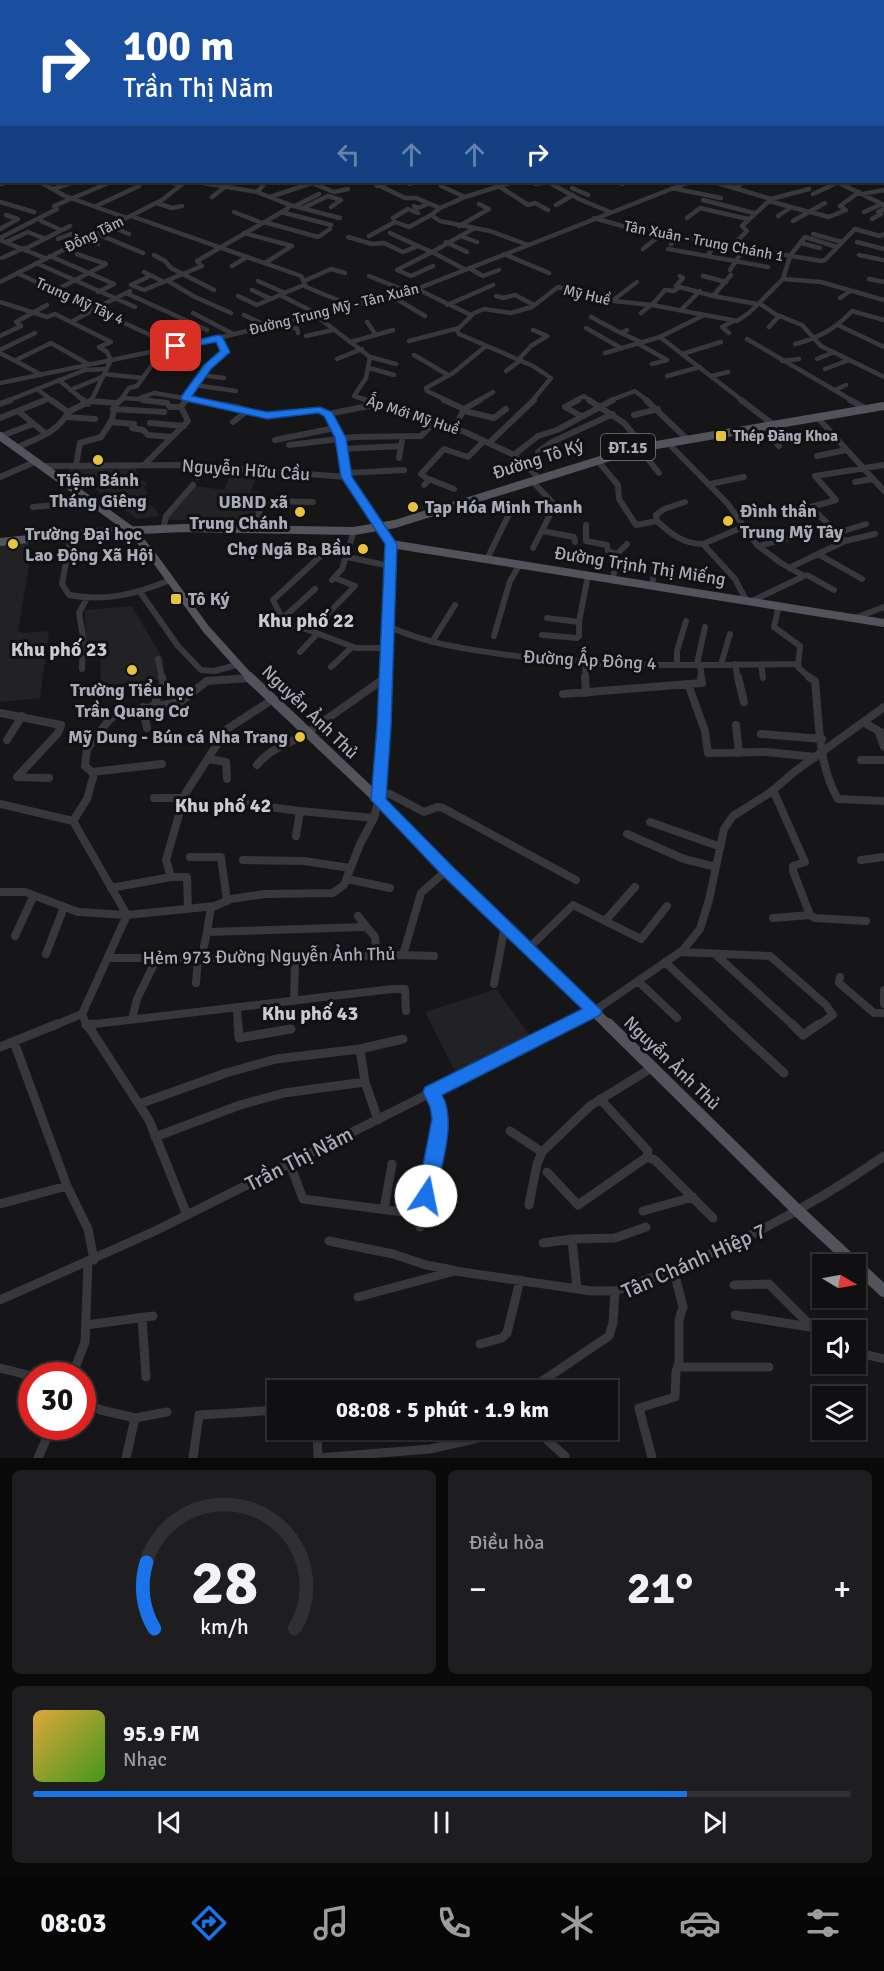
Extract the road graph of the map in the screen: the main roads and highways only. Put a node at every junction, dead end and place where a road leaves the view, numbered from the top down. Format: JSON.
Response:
{"nodes":[{"id":1,"x":884,"y":405,"type":"edge"},
{"id":2,"x":768,"y":425,"type":"junction"},
{"id":3,"x":1,"y":436,"type":"edge"},
{"id":4,"x":640,"y":446,"type":"junction"},
{"id":5,"x":534,"y":478,"type":"junction"},
{"id":6,"x":108,"y":513,"type":"junction"},
{"id":7,"x":130,"y":530,"type":"junction"},
{"id":8,"x":97,"y":532,"type":"junction"},
{"id":9,"x":0,"y":542,"type":"edge"},
{"id":10,"x":391,"y":544,"type":"road end"},
{"id":11,"x":884,"y":623,"type":"edge"},
{"id":12,"x":883,"y":1287,"type":"edge"}],
"edges":[{"from":1,"to":2,"type":"main road","name":"Đường Tô Ký","number":"ĐT.15"},
{"from":1,"to":2,"type":"main road","name":"Đường Tô Ký","number":"ĐT.15"},
{"from":2,"to":4,"type":"main road","name":"Đường Tô Ký","number":"ĐT.15"},
{"from":3,"to":6,"type":"main road","name":"Nguyễn Ảnh Thủ"},
{"from":4,"to":5,"type":"main road","name":"Đường Tô Ký","number":"ĐT.15"},
{"from":4,"to":5,"type":"main road","name":"Đường Tô Ký","number":"ĐT.15"},
{"from":5,"to":7,"type":"main road","name":"Đường Tô Ký","number":"ĐT.15"},
{"from":6,"to":7,"type":"main road","name":"Nguyễn Ảnh Thủ"},
{"from":6,"to":8,"type":"main road"},
{"from":7,"to":8,"type":"main road","name":"Đường Tô Ký","number":"ĐT.15"},
{"from":7,"to":12,"type":"main road","name":"Nguyễn Ảnh Thủ"},
{"from":8,"to":9,"type":"main road","name":"Đường Tô Ký","number":"ĐT.15"},
{"from":10,"to":11,"type":"main road","name":"Đường Trịnh Thị Miếng"}]}
